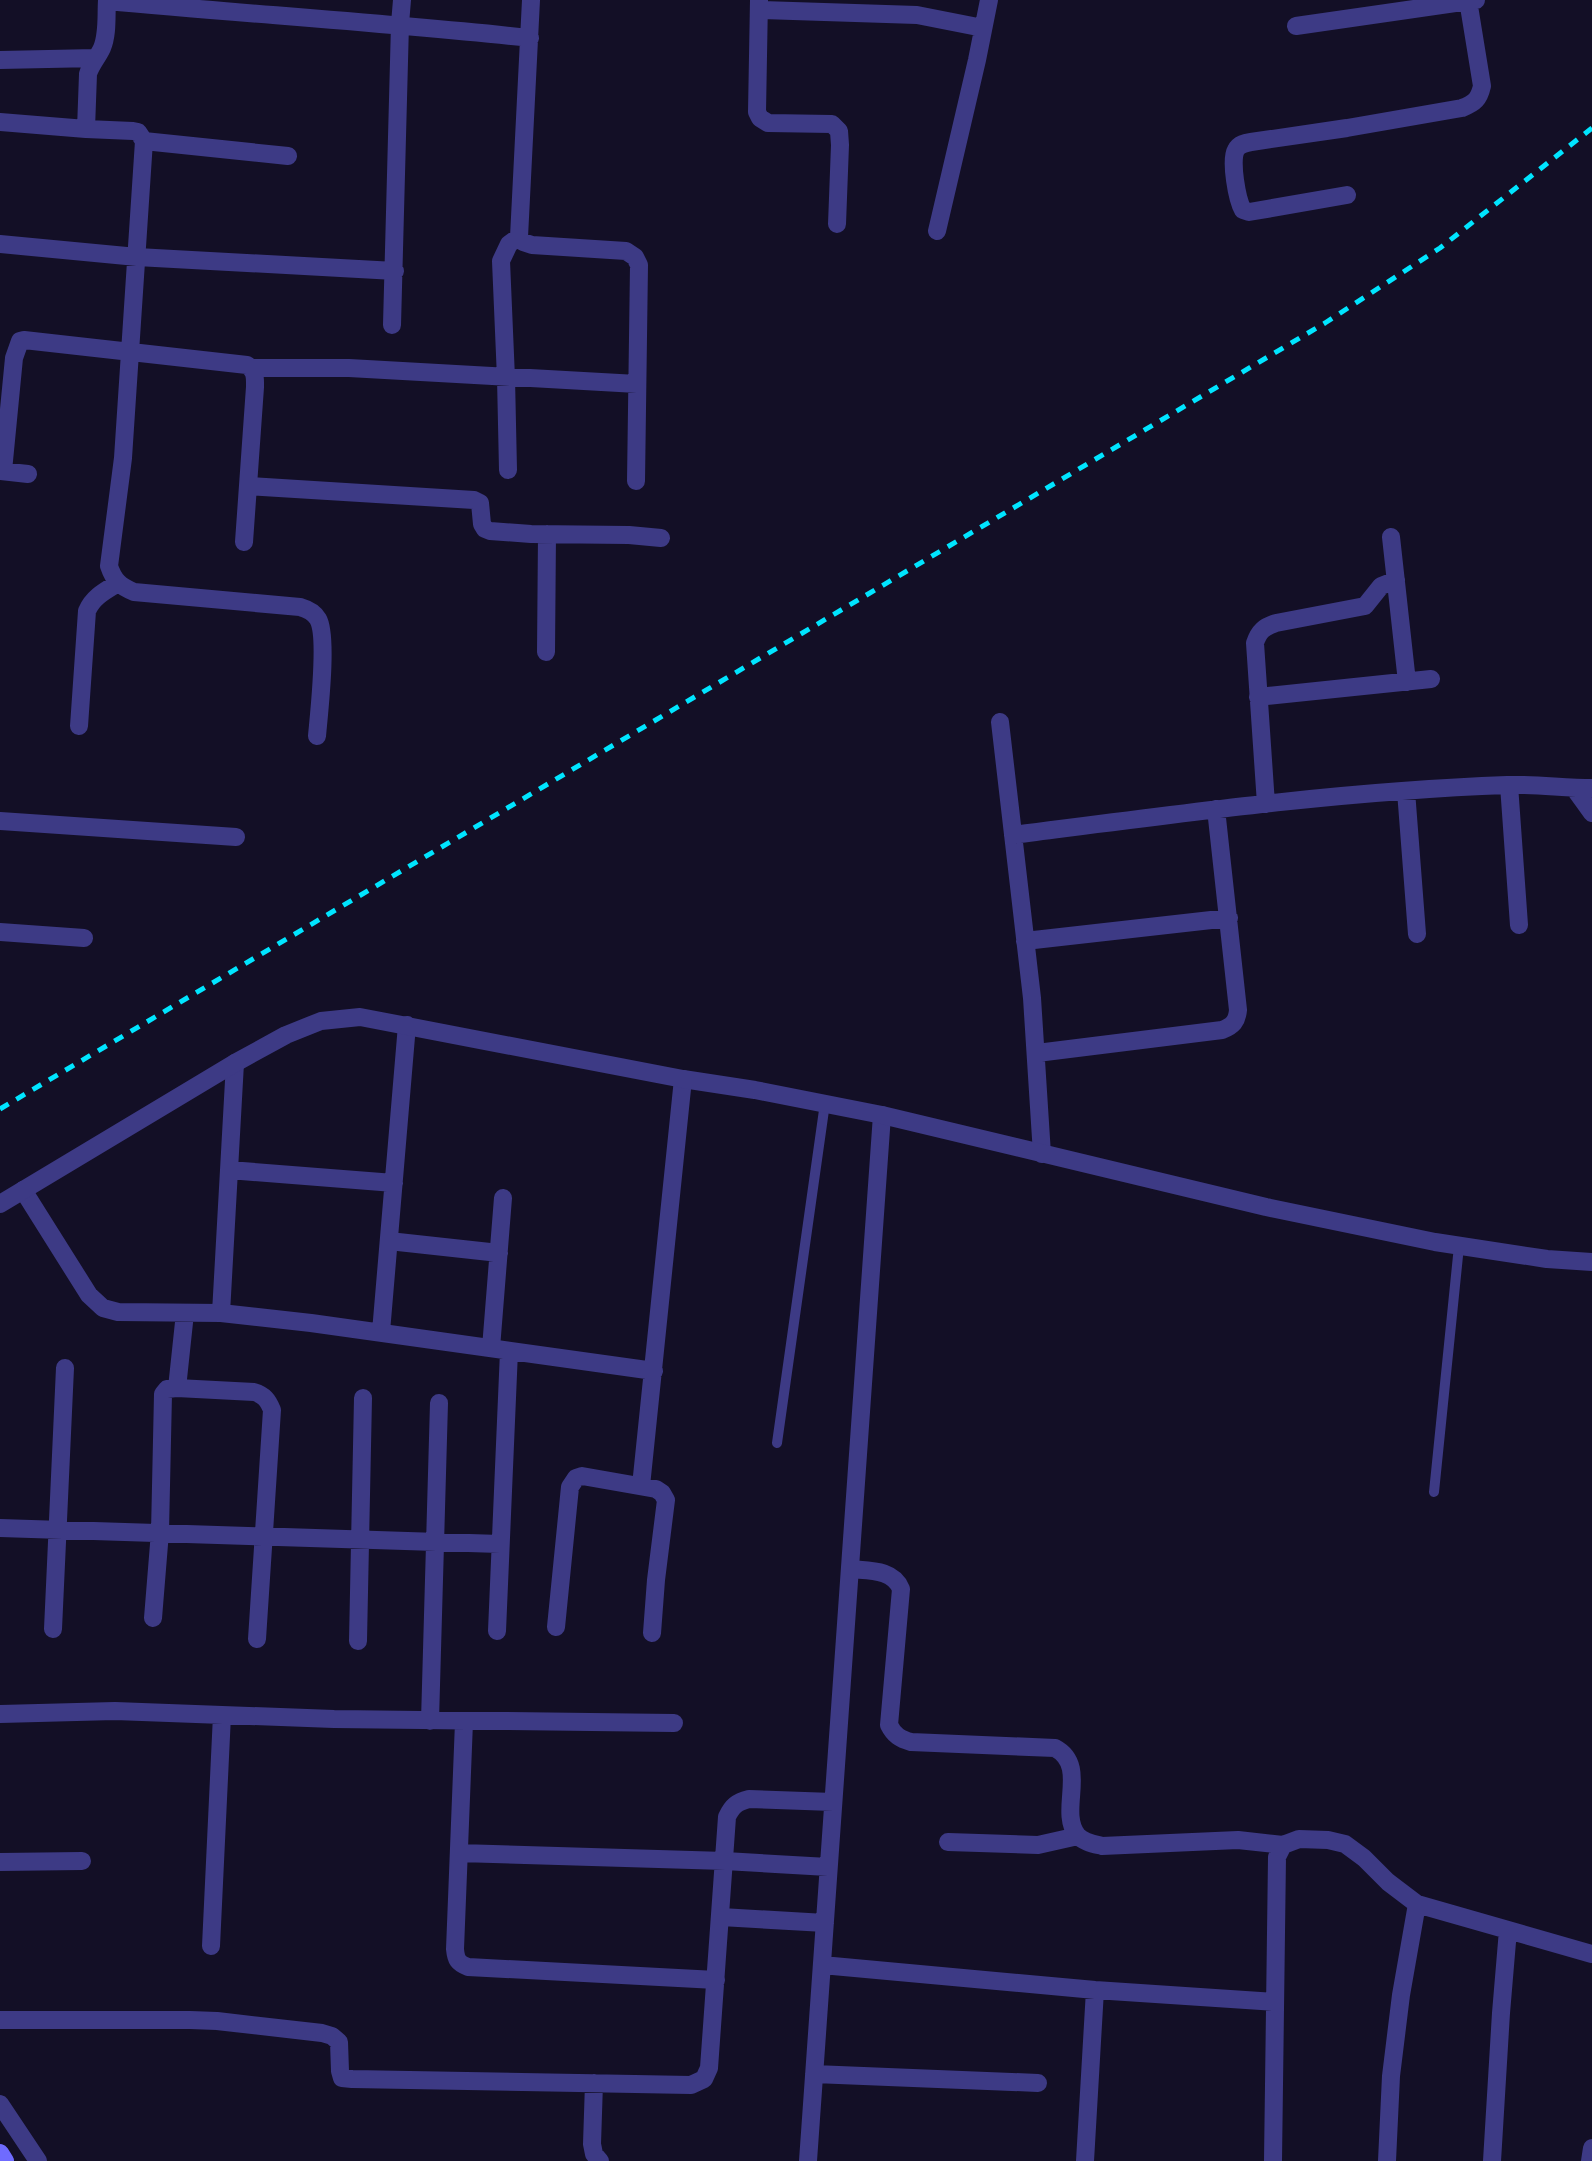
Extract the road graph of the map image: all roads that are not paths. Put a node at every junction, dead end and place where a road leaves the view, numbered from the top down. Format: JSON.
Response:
{"nodes":[{"id":1,"x":107,"y":0,"type":"edge"},
{"id":2,"x":402,"y":0,"type":"edge"},
{"id":3,"x":531,"y":0,"type":"edge"},
{"id":4,"x":989,"y":0,"type":"edge"},
{"id":5,"x":1471,"y":0,"type":"edge"},
{"id":6,"x":759,"y":5,"type":"edge"},
{"id":7,"x":400,"y":24,"type":"junction"},
{"id":8,"x":1296,"y":26,"type":"dead end"},
{"id":9,"x":983,"y":28,"type":"junction"},
{"id":10,"x":530,"y":38,"type":"junction"},
{"id":11,"x":96,"y":58,"type":"junction"},
{"id":12,"x":0,"y":60,"type":"edge"},
{"id":13,"x":0,"y":122,"type":"edge"},
{"id":14,"x":86,"y":129,"type":"junction"},
{"id":15,"x":144,"y":141,"type":"junction"},
{"id":16,"x":288,"y":156,"type":"dead end"},
{"id":17,"x":1347,"y":195,"type":"dead end"},
{"id":18,"x":837,"y":224,"type":"dead end"},
{"id":19,"x":937,"y":231,"type":"dead end"},
{"id":20,"x":519,"y":237,"type":"junction"},
{"id":21,"x":0,"y":244,"type":"edge"},
{"id":22,"x":137,"y":257,"type":"junction"},
{"id":23,"x":395,"y":271,"type":"junction"},
{"id":24,"x":392,"y":325,"type":"dead end"},
{"id":25,"x":130,"y":351,"type":"junction"},
{"id":26,"x":252,"y":368,"type":"junction"},
{"id":27,"x":506,"y":378,"type":"junction"},
{"id":28,"x":637,"y":384,"type":"junction"},
{"id":29,"x":1,"y":471,"type":"edge"},
{"id":30,"x":508,"y":471,"type":"dead end"},
{"id":31,"x":28,"y":474,"type":"dead end"},
{"id":32,"x":636,"y":481,"type":"dead end"},
{"id":33,"x":248,"y":486,"type":"junction"},
{"id":34,"x":547,"y":534,"type":"junction"},
{"id":35,"x":1391,"y":537,"type":"dead end"},
{"id":36,"x":661,"y":538,"type":"dead end"},
{"id":37,"x":244,"y":542,"type":"dead end"},
{"id":38,"x":1396,"y":580,"type":"junction"},
{"id":39,"x":118,"y":583,"type":"junction"},
{"id":40,"x":546,"y":652,"type":"dead end"},
{"id":41,"x":1432,"y":680,"type":"dead end"},
{"id":42,"x":1407,"y":682,"type":"junction"},
{"id":43,"x":1258,"y":697,"type":"junction"},
{"id":44,"x":1000,"y":722,"type":"dead end"},
{"id":45,"x":79,"y":726,"type":"dead end"},
{"id":46,"x":317,"y":736,"type":"dead end"},
{"id":47,"x":1509,"y":785,"type":"junction"},
{"id":48,"x":1583,"y":788,"type":"edge"},
{"id":49,"x":1406,"y":792,"type":"junction"},
{"id":50,"x":1266,"y":804,"type":"junction"},
{"id":51,"x":1216,"y":810,"type":"junction"},
{"id":52,"x":1592,"y":813,"type":"edge"},
{"id":53,"x":0,"y":821,"type":"edge"},
{"id":54,"x":1013,"y":835,"type":"junction"},
{"id":55,"x":236,"y":837,"type":"dead end"},
{"id":56,"x":1229,"y":918,"type":"junction"},
{"id":57,"x":1519,"y":925,"type":"dead end"},
{"id":58,"x":0,"y":932,"type":"edge"},
{"id":59,"x":1417,"y":934,"type":"dead end"},
{"id":60,"x":84,"y":938,"type":"dead end"},
{"id":61,"x":1025,"y":941,"type":"junction"},
{"id":62,"x":407,"y":1025,"type":"junction"},
{"id":63,"x":1037,"y":1053,"type":"junction"},
{"id":64,"x":235,"y":1063,"type":"junction"},
{"id":65,"x":683,"y":1079,"type":"junction"},
{"id":66,"x":825,"y":1103,"type":"junction"},
{"id":67,"x":882,"y":1115,"type":"junction"},
{"id":68,"x":1042,"y":1154,"type":"junction"},
{"id":69,"x":229,"y":1170,"type":"junction"},
{"id":70,"x":394,"y":1183,"type":"junction"},
{"id":71,"x":23,"y":1190,"type":"junction"},
{"id":72,"x":503,"y":1198,"type":"dead end"},
{"id":73,"x":0,"y":1204,"type":"edge"},
{"id":74,"x":388,"y":1241,"type":"junction"},
{"id":75,"x":1459,"y":1246,"type":"junction"},
{"id":76,"x":499,"y":1253,"type":"junction"},
{"id":77,"x":1592,"y":1262,"type":"edge"},
{"id":78,"x":185,"y":1313,"type":"junction"},
{"id":79,"x":221,"y":1313,"type":"junction"},
{"id":80,"x":381,"y":1332,"type":"junction"},
{"id":81,"x":491,"y":1348,"type":"junction"},
{"id":82,"x":509,"y":1351,"type":"junction"},
{"id":83,"x":65,"y":1368,"type":"dead end"},
{"id":84,"x":654,"y":1371,"type":"junction"},
{"id":85,"x":177,"y":1388,"type":"junction"},
{"id":86,"x":363,"y":1398,"type":"dead end"},
{"id":87,"x":439,"y":1404,"type":"dead end"},
{"id":88,"x":777,"y":1443,"type":"dead end"},
{"id":89,"x":641,"y":1486,"type":"junction"},
{"id":90,"x":1434,"y":1492,"type":"dead end"},
{"id":91,"x":0,"y":1528,"type":"edge"},
{"id":92,"x":57,"y":1529,"type":"junction"},
{"id":93,"x":160,"y":1532,"type":"junction"},
{"id":94,"x":264,"y":1535,"type":"junction"},
{"id":95,"x":358,"y":1539,"type":"junction"},
{"id":96,"x":436,"y":1542,"type":"junction"},
{"id":97,"x":500,"y":1544,"type":"junction"},
{"id":98,"x":850,"y":1569,"type":"junction"},
{"id":99,"x":153,"y":1618,"type":"dead end"},
{"id":100,"x":556,"y":1628,"type":"dead end"},
{"id":101,"x":53,"y":1629,"type":"dead end"},
{"id":102,"x":497,"y":1632,"type":"dead end"},
{"id":103,"x":652,"y":1633,"type":"dead end"},
{"id":104,"x":257,"y":1639,"type":"dead end"},
{"id":105,"x":358,"y":1641,"type":"dead end"},
{"id":106,"x":0,"y":1714,"type":"edge"},
{"id":107,"x":222,"y":1715,"type":"junction"},
{"id":108,"x":430,"y":1721,"type":"junction"},
{"id":109,"x":464,"y":1722,"type":"junction"},
{"id":110,"x":674,"y":1723,"type":"dead end"},
{"id":111,"x":833,"y":1802,"type":"junction"},
{"id":112,"x":1078,"y":1836,"type":"junction"},
{"id":113,"x":948,"y":1842,"type":"dead end"},
{"id":114,"x":1283,"y":1845,"type":"junction"},
{"id":115,"x":459,"y":1853,"type":"junction"},
{"id":116,"x":82,"y":1861,"type":"dead end"},
{"id":117,"x":725,"y":1861,"type":"junction"},
{"id":118,"x":0,"y":1862,"type":"edge"},
{"id":119,"x":828,"y":1867,"type":"junction"},
{"id":120,"x":1417,"y":1904,"type":"junction"},
{"id":121,"x":721,"y":1917,"type":"junction"},
{"id":122,"x":825,"y":1923,"type":"junction"},
{"id":123,"x":1508,"y":1930,"type":"junction"},
{"id":124,"x":211,"y":1946,"type":"dead end"},
{"id":125,"x":1592,"y":1954,"type":"edge"},
{"id":126,"x":822,"y":1965,"type":"junction"},
{"id":127,"x":716,"y":1980,"type":"junction"},
{"id":128,"x":1095,"y":1990,"type":"junction"},
{"id":129,"x":1275,"y":2002,"type":"junction"},
{"id":130,"x":0,"y":2020,"type":"edge"},
{"id":131,"x":814,"y":2074,"type":"junction"},
{"id":132,"x":594,"y":2083,"type":"junction"},
{"id":133,"x":1038,"y":2083,"type":"dead end"},
{"id":134,"x":0,"y":2104,"type":"edge"},
{"id":135,"x":1592,"y":2148,"type":"edge"},
{"id":136,"x":0,"y":2153,"type":"edge"},
{"id":137,"x":5,"y":2161,"type":"edge"},
{"id":138,"x":38,"y":2161,"type":"edge"},
{"id":139,"x":600,"y":2161,"type":"edge"},
{"id":140,"x":808,"y":2161,"type":"edge"},
{"id":141,"x":1086,"y":2161,"type":"edge"},
{"id":142,"x":1273,"y":2161,"type":"edge"},
{"id":143,"x":1387,"y":2161,"type":"edge"},
{"id":144,"x":1492,"y":2161,"type":"edge"},
{"id":145,"x":1590,"y":2161,"type":"edge"}],
"edges":[{"from":1,"to":7,"type":"street"},
{"from":1,"to":11,"type":"street"},
{"from":2,"to":7,"type":"street"},
{"from":3,"to":10,"type":"street"},
{"from":4,"to":9,"type":"street"},
{"from":5,"to":8,"type":"street"},
{"from":5,"to":17,"type":"street"},
{"from":6,"to":9,"type":"street"},
{"from":6,"to":18,"type":"street"},
{"from":7,"to":10,"type":"street"},
{"from":7,"to":23,"type":"street"},
{"from":9,"to":19,"type":"street"},
{"from":10,"to":20,"type":"street"},
{"from":11,"to":12,"type":"street"},
{"from":11,"to":14,"type":"street"},
{"from":13,"to":14,"type":"street"},
{"from":14,"to":15,"type":"street"},
{"from":15,"to":16,"type":"street"},
{"from":15,"to":22,"type":"street"},
{"from":20,"to":27,"type":"street"},
{"from":20,"to":28,"type":"street"},
{"from":21,"to":22,"type":"street"},
{"from":22,"to":23,"type":"street"},
{"from":22,"to":25,"type":"street"},
{"from":23,"to":24,"type":"street"},
{"from":25,"to":26,"type":"street"},
{"from":25,"to":29,"type":"street"},
{"from":25,"to":39,"type":"street"},
{"from":26,"to":27,"type":"street"},
{"from":26,"to":33,"type":"street"},
{"from":27,"to":28,"type":"street"},
{"from":27,"to":30,"type":"street"},
{"from":28,"to":32,"type":"street"},
{"from":29,"to":31,"type":"street"},
{"from":33,"to":34,"type":"street"},
{"from":33,"to":37,"type":"street"},
{"from":34,"to":36,"type":"street"},
{"from":34,"to":40,"type":"street"},
{"from":35,"to":38,"type":"street"},
{"from":38,"to":42,"type":"street"},
{"from":38,"to":43,"type":"street"},
{"from":39,"to":45,"type":"street"},
{"from":39,"to":46,"type":"street"},
{"from":41,"to":42,"type":"street"},
{"from":42,"to":43,"type":"street"},
{"from":43,"to":50,"type":"street"},
{"from":44,"to":54,"type":"street"},
{"from":47,"to":48,"type":"street"},
{"from":47,"to":49,"type":"street"},
{"from":47,"to":57,"type":"street"},
{"from":48,"to":52,"type":"street"},
{"from":49,"to":50,"type":"street"},
{"from":49,"to":59,"type":"street"},
{"from":50,"to":51,"type":"street"},
{"from":51,"to":54,"type":"street"},
{"from":51,"to":56,"type":"street"},
{"from":53,"to":55,"type":"street"},
{"from":54,"to":61,"type":"street"},
{"from":56,"to":61,"type":"street"},
{"from":56,"to":63,"type":"street"},
{"from":58,"to":60,"type":"street"},
{"from":61,"to":63,"type":"street"},
{"from":62,"to":64,"type":"street"},
{"from":62,"to":65,"type":"street"},
{"from":62,"to":70,"type":"street"},
{"from":63,"to":68,"type":"street"},
{"from":64,"to":69,"type":"street"},
{"from":64,"to":71,"type":"street"},
{"from":65,"to":66,"type":"street"},
{"from":65,"to":84,"type":"street"},
{"from":66,"to":67,"type":"street"},
{"from":66,"to":88,"type":"lane"},
{"from":67,"to":68,"type":"street"},
{"from":67,"to":98,"type":"street"},
{"from":68,"to":75,"type":"street"},
{"from":69,"to":70,"type":"street"},
{"from":69,"to":79,"type":"street"},
{"from":70,"to":74,"type":"street"},
{"from":71,"to":73,"type":"street"},
{"from":71,"to":78,"type":"street"},
{"from":72,"to":76,"type":"street"},
{"from":74,"to":76,"type":"street"},
{"from":74,"to":80,"type":"street"},
{"from":75,"to":77,"type":"street"},
{"from":75,"to":90,"type":"lane"},
{"from":76,"to":81,"type":"street"},
{"from":78,"to":79,"type":"street"},
{"from":78,"to":85,"type":"street"},
{"from":79,"to":80,"type":"street"},
{"from":80,"to":81,"type":"street"},
{"from":81,"to":82,"type":"street"},
{"from":82,"to":84,"type":"street"},
{"from":82,"to":97,"type":"street"},
{"from":83,"to":92,"type":"street"},
{"from":84,"to":89,"type":"street"},
{"from":85,"to":93,"type":"street"},
{"from":85,"to":94,"type":"street"},
{"from":86,"to":95,"type":"street"},
{"from":87,"to":96,"type":"street"},
{"from":89,"to":100,"type":"street"},
{"from":89,"to":103,"type":"street"},
{"from":91,"to":92,"type":"street"},
{"from":92,"to":93,"type":"street"},
{"from":92,"to":101,"type":"street"},
{"from":93,"to":94,"type":"street"},
{"from":93,"to":99,"type":"street"},
{"from":94,"to":95,"type":"street"},
{"from":94,"to":104,"type":"street"},
{"from":95,"to":96,"type":"street"},
{"from":95,"to":105,"type":"street"},
{"from":96,"to":97,"type":"street"},
{"from":96,"to":108,"type":"street"},
{"from":97,"to":102,"type":"street"},
{"from":98,"to":111,"type":"street"},
{"from":98,"to":112,"type":"street"},
{"from":106,"to":107,"type":"street"},
{"from":107,"to":108,"type":"street"},
{"from":107,"to":124,"type":"street"},
{"from":108,"to":109,"type":"street"},
{"from":109,"to":110,"type":"street"},
{"from":109,"to":115,"type":"street"},
{"from":111,"to":117,"type":"street"},
{"from":111,"to":119,"type":"street"},
{"from":112,"to":113,"type":"street"},
{"from":112,"to":114,"type":"street"},
{"from":114,"to":120,"type":"street"},
{"from":114,"to":129,"type":"street"},
{"from":115,"to":117,"type":"street"},
{"from":115,"to":127,"type":"street"},
{"from":116,"to":118,"type":"street"},
{"from":117,"to":119,"type":"street"},
{"from":117,"to":121,"type":"street"},
{"from":119,"to":122,"type":"street"},
{"from":120,"to":123,"type":"street"},
{"from":120,"to":143,"type":"street"},
{"from":121,"to":122,"type":"street"},
{"from":121,"to":127,"type":"street"},
{"from":122,"to":126,"type":"street"},
{"from":123,"to":125,"type":"street"},
{"from":123,"to":144,"type":"street"},
{"from":126,"to":128,"type":"street"},
{"from":126,"to":131,"type":"street"},
{"from":127,"to":132,"type":"street"},
{"from":128,"to":129,"type":"street"},
{"from":128,"to":141,"type":"street"},
{"from":129,"to":142,"type":"street"},
{"from":130,"to":132,"type":"street"},
{"from":131,"to":133,"type":"street"},
{"from":131,"to":140,"type":"street"},
{"from":132,"to":139,"type":"street"},
{"from":134,"to":138,"type":"street"},
{"from":135,"to":145,"type":"street"},
{"from":136,"to":137,"type":"main road"}]}
